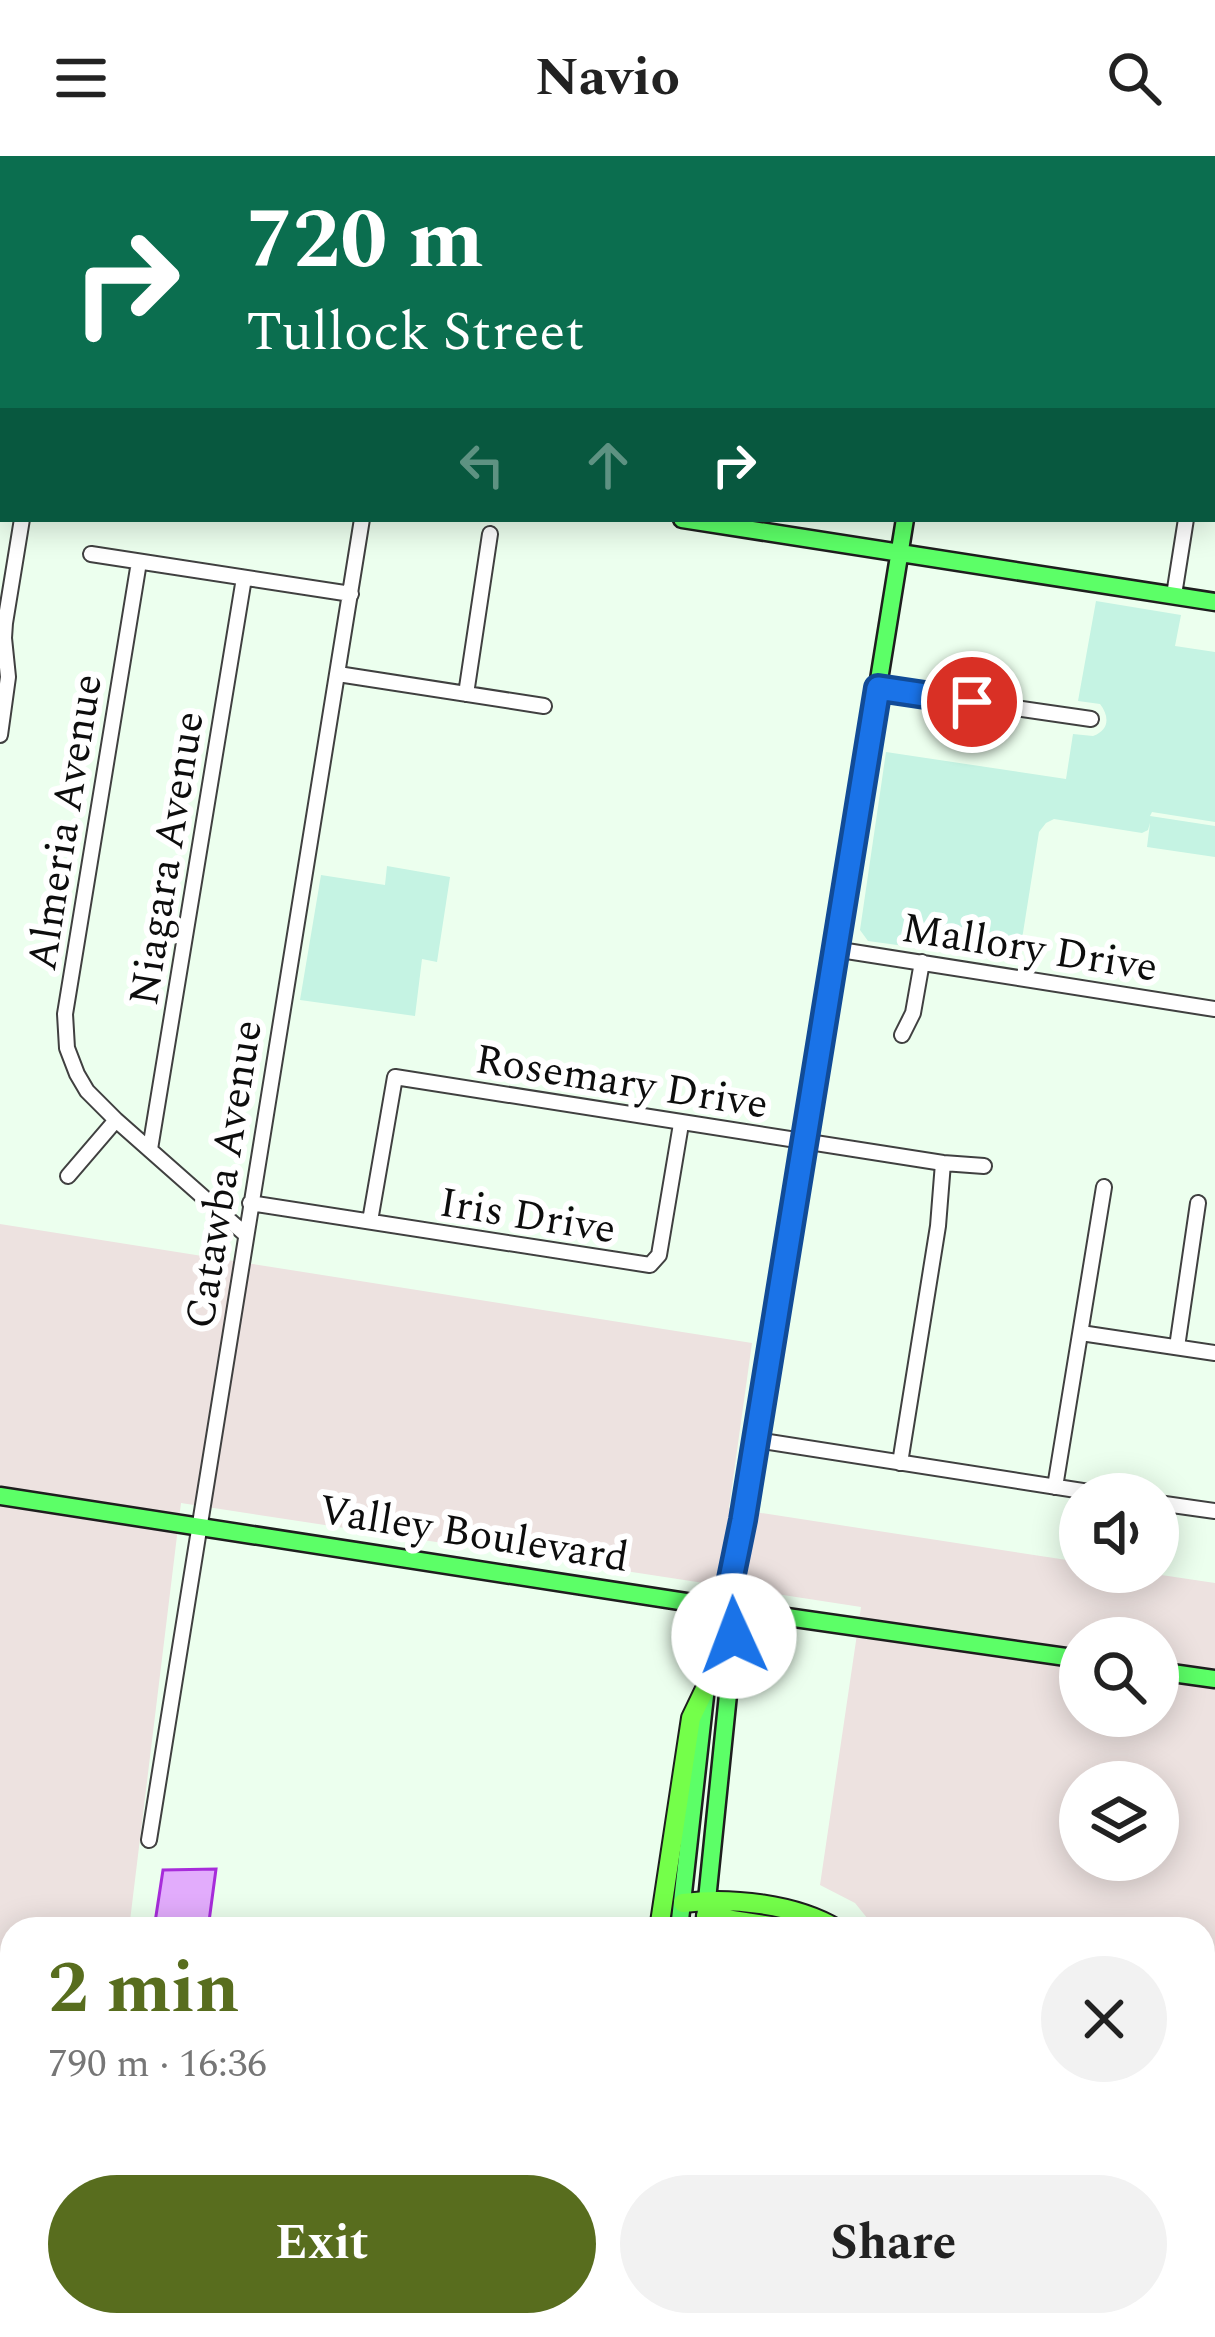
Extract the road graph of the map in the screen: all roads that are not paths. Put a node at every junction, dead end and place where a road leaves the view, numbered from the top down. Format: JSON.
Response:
{"nodes":[{"id":1,"x":22,"y":522,"type":"edge"},
{"id":2,"x":362,"y":522,"type":"edge"},
{"id":3,"x":715,"y":522,"type":"edge"},
{"id":4,"x":905,"y":522,"type":"edge"},
{"id":5,"x":1186,"y":522,"type":"edge"},
{"id":6,"x":490,"y":534,"type":"dead end"},
{"id":7,"x":900,"y":553,"type":"junction"},
{"id":8,"x":91,"y":554,"type":"dead end"},
{"id":9,"x":139,"y":562,"type":"junction"},
{"id":10,"x":244,"y":578,"type":"junction"},
{"id":11,"x":351,"y":594,"type":"junction"},
{"id":12,"x":1174,"y":595,"type":"junction"},
{"id":13,"x":1215,"y":602,"type":"edge"},
{"id":14,"x":338,"y":674,"type":"junction"},
{"id":15,"x":878,"y":688,"type":"junction"},
{"id":16,"x":466,"y":694,"type":"junction"},
{"id":17,"x":544,"y":706,"type":"dead end"},
{"id":18,"x":1091,"y":719,"type":"dead end"},
{"id":19,"x":0,"y":735,"type":"edge"},
{"id":20,"x":834,"y":949,"type":"junction"},
{"id":21,"x":922,"y":962,"type":"junction"},
{"id":22,"x":1215,"y":1009,"type":"edge"},
{"id":23,"x":902,"y":1035,"type":"dead end"},
{"id":24,"x":116,"y":1120,"type":"junction"},
{"id":25,"x":681,"y":1124,"type":"junction"},
{"id":26,"x":803,"y":1142,"type":"junction"},
{"id":27,"x":151,"y":1149,"type":"junction"},
{"id":28,"x":944,"y":1163,"type":"junction"},
{"id":29,"x":984,"y":1166,"type":"dead end"},
{"id":30,"x":68,"y":1176,"type":"dead end"},
{"id":31,"x":1104,"y":1187,"type":"dead end"},
{"id":32,"x":250,"y":1203,"type":"junction"},
{"id":33,"x":1198,"y":1203,"type":"dead end"},
{"id":34,"x":370,"y":1221,"type":"junction"},
{"id":35,"x":245,"y":1234,"type":"junction"},
{"id":36,"x":1081,"y":1333,"type":"junction"},
{"id":37,"x":1177,"y":1347,"type":"junction"},
{"id":38,"x":1215,"y":1353,"type":"edge"},
{"id":39,"x":756,"y":1440,"type":"junction"},
{"id":40,"x":900,"y":1462,"type":"junction"},
{"id":41,"x":1054,"y":1487,"type":"junction"},
{"id":42,"x":1059,"y":1488,"type":"edge"},
{"id":43,"x":0,"y":1496,"type":"edge"},
{"id":44,"x":1179,"y":1506,"type":"edge"},
{"id":45,"x":1215,"y":1511,"type":"edge"},
{"id":46,"x":200,"y":1528,"type":"junction"},
{"id":47,"x":725,"y":1608,"type":"junction"},
{"id":48,"x":1059,"y":1656,"type":"edge"},
{"id":49,"x":1179,"y":1674,"type":"edge"},
{"id":50,"x":1215,"y":1679,"type":"edge"},
{"id":51,"x":704,"y":1691,"type":"junction"},
{"id":52,"x":149,"y":1840,"type":"dead end"},
{"id":53,"x":683,"y":1903,"type":"junction"},
{"id":54,"x":706,"y":1915,"type":"edge"},
{"id":55,"x":661,"y":1917,"type":"edge"},
{"id":56,"x":681,"y":1917,"type":"edge"},
{"id":57,"x":813,"y":1917,"type":"edge"}],
"edges":[{"from":1,"to":19,"type":"street"},
{"from":2,"to":11,"type":"street","name":"Catawba Avenue"},
{"from":3,"to":7,"type":"main road"},
{"from":4,"to":7,"type":"main road"},
{"from":5,"to":12,"type":"street"},
{"from":6,"to":16,"type":"street"},
{"from":7,"to":12,"type":"main road"},
{"from":7,"to":15,"type":"main road"},
{"from":8,"to":9,"type":"street"},
{"from":9,"to":10,"type":"street"},
{"from":9,"to":24,"type":"street","name":"Almeria Avenue"},
{"from":10,"to":11,"type":"street"},
{"from":10,"to":27,"type":"street","name":"Niagara Avenue"},
{"from":11,"to":14,"type":"street","name":"Catawba Avenue"},
{"from":12,"to":13,"type":"main road"},
{"from":14,"to":16,"type":"street"},
{"from":14,"to":32,"type":"street","name":"Catawba Avenue"},
{"from":15,"to":18,"type":"street"},
{"from":15,"to":20,"type":"main road"},
{"from":16,"to":17,"type":"street"},
{"from":20,"to":21,"type":"street","name":"Mallory Drive"},
{"from":20,"to":26,"type":"main road"},
{"from":21,"to":22,"type":"street","name":"Mallory Drive"},
{"from":21,"to":23,"type":"street"},
{"from":24,"to":27,"type":"street","name":"Almeria Avenue"},
{"from":24,"to":30,"type":"street"},
{"from":25,"to":26,"type":"street","name":"Rosemary Drive"},
{"from":25,"to":34,"type":"street","name":"Iris Drive"},
{"from":25,"to":34,"type":"street","name":"Rosemary Drive"},
{"from":26,"to":28,"type":"street","name":"Rosemary Drive"},
{"from":26,"to":39,"type":"main road"},
{"from":27,"to":35,"type":"street","name":"Almeria Avenue"},
{"from":28,"to":29,"type":"street","name":"Rosemary Drive"},
{"from":28,"to":40,"type":"street"},
{"from":31,"to":36,"type":"street"},
{"from":32,"to":34,"type":"street","name":"Iris Drive"},
{"from":32,"to":35,"type":"street","name":"Catawba Avenue"},
{"from":33,"to":37,"type":"street"},
{"from":35,"to":46,"type":"street","name":"Catawba Avenue"},
{"from":36,"to":37,"type":"street"},
{"from":36,"to":41,"type":"street"},
{"from":37,"to":38,"type":"street"},
{"from":39,"to":40,"type":"street"},
{"from":39,"to":47,"type":"main road"},
{"from":40,"to":41,"type":"street"},
{"from":41,"to":42,"type":"street"},
{"from":43,"to":46,"type":"main road","name":"Valley Boulevard"},
{"from":44,"to":45,"type":"street"},
{"from":46,"to":47,"type":"main road","name":"Valley Boulevard"},
{"from":46,"to":52,"type":"street","name":"Catawba Avenue"},
{"from":47,"to":48,"type":"main road","name":"Valley Boulevard"},
{"from":47,"to":51,"type":"main road"},
{"from":47,"to":54,"type":"main road"},
{"from":49,"to":50,"type":"main road"},
{"from":51,"to":53,"type":"main road"},
{"from":51,"to":55,"type":"highway"},
{"from":53,"to":54,"type":"highway"},
{"from":53,"to":56,"type":"main road"},
{"from":54,"to":57,"type":"highway"}]}
